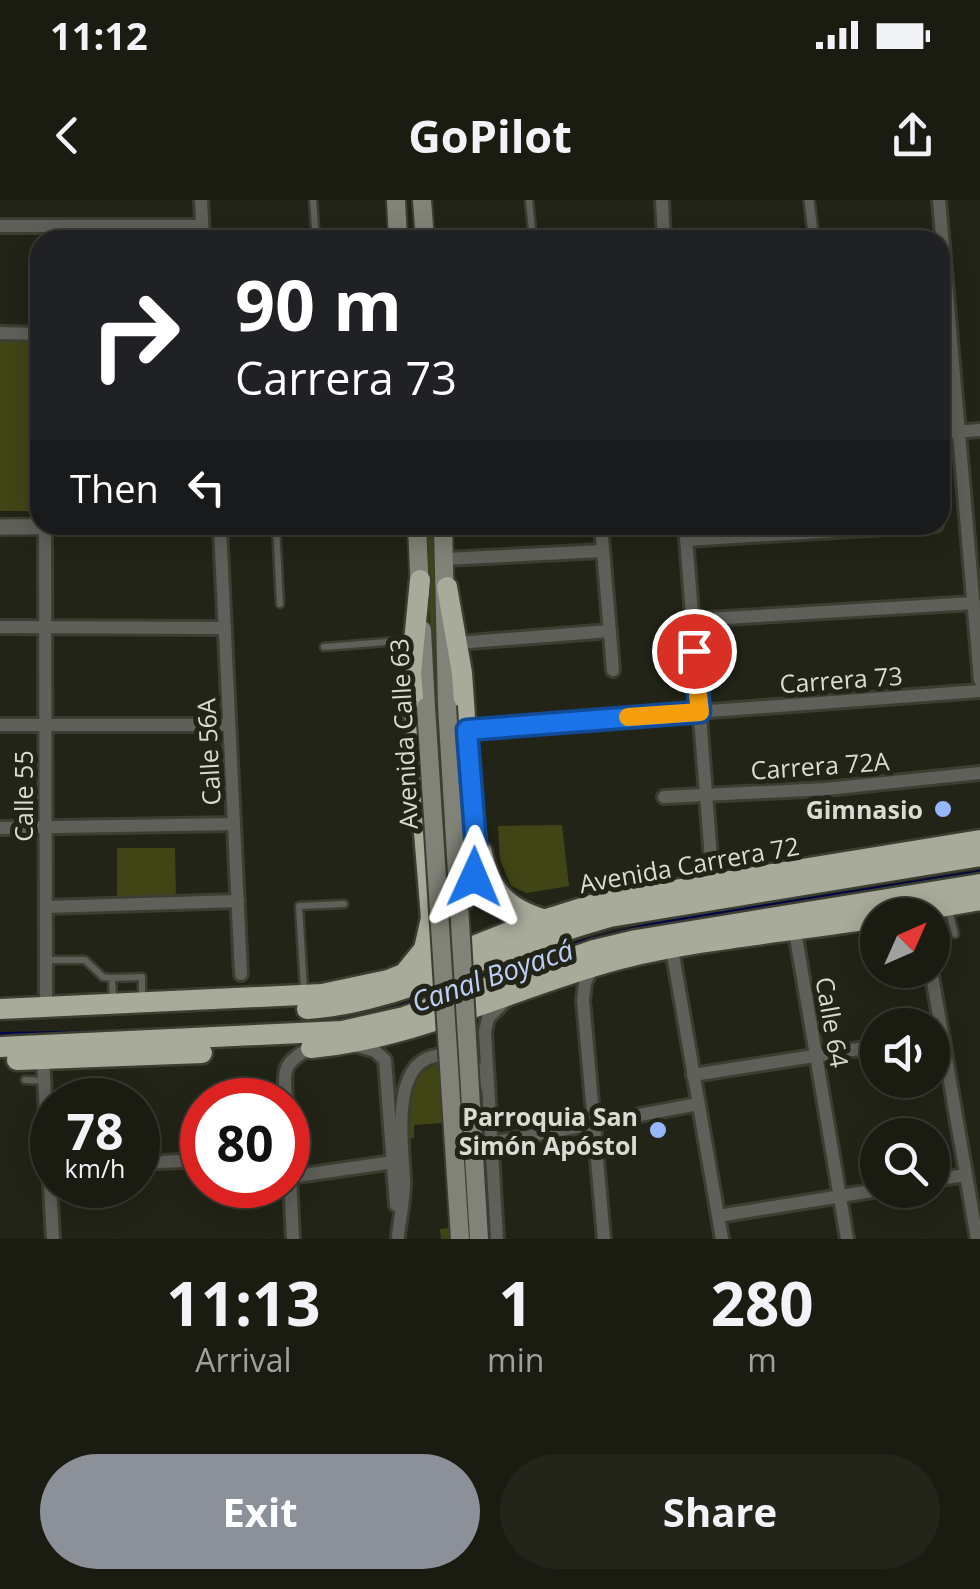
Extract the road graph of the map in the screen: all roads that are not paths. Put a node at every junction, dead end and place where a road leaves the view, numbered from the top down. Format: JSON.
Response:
{"nodes":[{"id":1,"x":201,"y":200,"type":"edge"},
{"id":2,"x":313,"y":200,"type":"edge"},
{"id":3,"x":396,"y":200,"type":"edge"},
{"id":4,"x":422,"y":200,"type":"edge"},
{"id":5,"x":530,"y":200,"type":"edge"},
{"id":6,"x":662,"y":200,"type":"edge"},
{"id":7,"x":809,"y":200,"type":"edge"},
{"id":8,"x":940,"y":200,"type":"edge"},
{"id":9,"x":0,"y":226,"type":"edge"},
{"id":10,"x":203,"y":230,"type":"edge"},
{"id":11,"x":315,"y":230,"type":"edge"},
{"id":12,"x":398,"y":230,"type":"edge"},
{"id":13,"x":424,"y":230,"type":"edge"},
{"id":14,"x":532,"y":230,"type":"edge"},
{"id":15,"x":664,"y":230,"type":"edge"},
{"id":16,"x":813,"y":230,"type":"edge"},
{"id":17,"x":941,"y":230,"type":"edge"},
{"id":18,"x":30,"y":231,"type":"edge"},
{"id":19,"x":0,"y":334,"type":"edge"},
{"id":20,"x":30,"y":334,"type":"edge"},
{"id":21,"x":950,"y":373,"type":"edge"},
{"id":22,"x":980,"y":430,"type":"edge"},
{"id":23,"x":950,"y":432,"type":"edge"},
{"id":24,"x":959,"y":432,"type":"junction"},
{"id":25,"x":967,"y":523,"type":"junction"},
{"id":26,"x":950,"y":524,"type":"edge"},
{"id":27,"x":30,"y":526,"type":"edge"},
{"id":28,"x":0,"y":527,"type":"edge"},
{"id":29,"x":45,"y":535,"type":"edge"},
{"id":30,"x":220,"y":535,"type":"edge"},
{"id":31,"x":277,"y":535,"type":"edge"},
{"id":32,"x":418,"y":535,"type":"edge"},
{"id":33,"x":444,"y":535,"type":"edge"},
{"id":34,"x":602,"y":535,"type":"edge"},
{"id":35,"x":685,"y":535,"type":"edge"},
{"id":36,"x":604,"y":552,"type":"junction"},
{"id":37,"x":445,"y":560,"type":"junction"},
{"id":38,"x":420,"y":580,"type":"joint"},
{"id":39,"x":447,"y":586,"type":"junction"},
{"id":40,"x":280,"y":604,"type":"dead end"},
{"id":41,"x":974,"y":604,"type":"junction"},
{"id":42,"x":692,"y":620,"type":"junction"},
{"id":43,"x":0,"y":628,"type":"edge"},
{"id":44,"x":45,"y":628,"type":"junction"},
{"id":45,"x":225,"y":628,"type":"junction"},
{"id":46,"x":610,"y":631,"type":"junction"},
{"id":47,"x":418,"y":640,"type":"junction"},
{"id":48,"x":457,"y":643,"type":"junction"},
{"id":49,"x":324,"y":647,"type":"dead end"},
{"id":50,"x":613,"y":670,"type":"dead end"},
{"id":51,"x":980,"y":680,"type":"edge"},
{"id":52,"x":980,"y":691,"type":"edge"},
{"id":53,"x":700,"y":712,"type":"junction"},
{"id":54,"x":0,"y":725,"type":"edge"},
{"id":55,"x":46,"y":725,"type":"junction"},
{"id":56,"x":230,"y":725,"type":"junction"},
{"id":57,"x":467,"y":730,"type":"junction"},
{"id":58,"x":980,"y":773,"type":"edge"},
{"id":59,"x":706,"y":795,"type":"junction"},
{"id":60,"x":664,"y":797,"type":"dead end"},
{"id":61,"x":474,"y":820,"type":"junction"},
{"id":62,"x":234,"y":824,"type":"junction"},
{"id":63,"x":46,"y":826,"type":"junction"},
{"id":64,"x":0,"y":828,"type":"edge"},
{"id":65,"x":980,"y":840,"type":"edge"},
{"id":66,"x":929,"y":848,"type":"junction"},
{"id":67,"x":980,"y":856,"type":"edge"},
{"id":68,"x":903,"y":869,"type":"junction"},
{"id":69,"x":787,"y":872,"type":"junction"},
{"id":70,"x":832,"y":882,"type":"junction"},
{"id":71,"x":713,"y":884,"type":"junction"},
{"id":72,"x":980,"y":884,"type":"edge"},
{"id":73,"x":980,"y":900,"type":"edge"},
{"id":74,"x":238,"y":901,"type":"junction"},
{"id":75,"x":430,"y":901,"type":"junction"},
{"id":76,"x":344,"y":904,"type":"dead end"},
{"id":77,"x":950,"y":906,"type":"edge"},
{"id":78,"x":46,"y":908,"type":"junction"},
{"id":79,"x":950,"y":914,"type":"edge"},
{"id":80,"x":544,"y":919,"type":"junction"},
{"id":81,"x":860,"y":921,"type":"edge"},
{"id":82,"x":795,"y":931,"type":"junction"},
{"id":83,"x":955,"y":934,"type":"dead end"},
{"id":84,"x":672,"y":949,"type":"junction"},
{"id":85,"x":46,"y":960,"type":"junction"},
{"id":86,"x":592,"y":968,"type":"junction"},
{"id":87,"x":241,"y":974,"type":"dead end"},
{"id":88,"x":401,"y":976,"type":"junction"},
{"id":89,"x":112,"y":978,"type":"junction"},
{"id":90,"x":555,"y":981,"type":"junction"},
{"id":91,"x":304,"y":996,"type":"junction"},
{"id":92,"x":511,"y":996,"type":"junction"},
{"id":93,"x":583,"y":1000,"type":"junction"},
{"id":94,"x":46,"y":1008,"type":"junction"},
{"id":95,"x":124,"y":1008,"type":"junction"},
{"id":96,"x":174,"y":1009,"type":"junction"},
{"id":97,"x":1,"y":1018,"type":"edge"},
{"id":98,"x":400,"y":1018,"type":"junction"},
{"id":99,"x":425,"y":1025,"type":"junction"},
{"id":100,"x":378,"y":1038,"type":"junction"},
{"id":101,"x":134,"y":1041,"type":"junction"},
{"id":102,"x":348,"y":1044,"type":"junction"},
{"id":103,"x":310,"y":1048,"type":"junction"},
{"id":104,"x":860,"y":1049,"type":"edge"},
{"id":105,"x":168,"y":1054,"type":"junction"},
{"id":106,"x":816,"y":1056,"type":"junction"},
{"id":107,"x":6,"y":1058,"type":"edge"},
{"id":108,"x":44,"y":1070,"type":"junction"},
{"id":109,"x":693,"y":1075,"type":"junction"},
{"id":110,"x":45,"y":1078,"type":"edge"},
{"id":111,"x":287,"y":1078,"type":"edge"},
{"id":112,"x":26,"y":1080,"type":"dead end"},
{"id":113,"x":488,"y":1089,"type":"junction"},
{"id":114,"x":950,"y":1098,"type":"edge"},
{"id":115,"x":698,"y":1104,"type":"junction"},
{"id":116,"x":594,"y":1123,"type":"junction"},
{"id":117,"x":491,"y":1142,"type":"junction"},
{"id":118,"x":393,"y":1162,"type":"junction"},
{"id":119,"x":310,"y":1175,"type":"edge"},
{"id":120,"x":966,"y":1175,"type":"junction"},
{"id":121,"x":950,"y":1177,"type":"edge"},
{"id":122,"x":860,"y":1193,"type":"edge"},
{"id":123,"x":840,"y":1196,"type":"junction"},
{"id":124,"x":52,"y":1208,"type":"edge"},
{"id":125,"x":291,"y":1208,"type":"edge"},
{"id":126,"x":718,"y":1216,"type":"junction"},
{"id":127,"x":398,"y":1238,"type":"edge"},
{"id":128,"x":53,"y":1239,"type":"edge"},
{"id":129,"x":293,"y":1239,"type":"edge"},
{"id":130,"x":460,"y":1239,"type":"edge"},
{"id":131,"x":480,"y":1239,"type":"edge"},
{"id":132,"x":497,"y":1239,"type":"edge"},
{"id":133,"x":604,"y":1239,"type":"edge"},
{"id":134,"x":722,"y":1239,"type":"edge"},
{"id":135,"x":847,"y":1239,"type":"edge"},
{"id":136,"x":977,"y":1239,"type":"edge"}],
"edges":[{"from":1,"to":10,"type":"street"},
{"from":2,"to":11,"type":"lane"},
{"from":3,"to":12,"type":"main road"},
{"from":4,"to":13,"type":"main road"},
{"from":5,"to":14,"type":"lane"},
{"from":6,"to":15,"type":"street"},
{"from":7,"to":16,"type":"street"},
{"from":8,"to":17,"type":"street"},
{"from":9,"to":18,"type":"street"},
{"from":19,"to":20,"type":"street"},
{"from":21,"to":24,"type":"street"},
{"from":22,"to":24,"type":"street"},
{"from":23,"to":24,"type":"street"},
{"from":24,"to":25,"type":"street"},
{"from":25,"to":26,"type":"street"},
{"from":25,"to":41,"type":"street"},
{"from":27,"to":28,"type":"street"},
{"from":29,"to":44,"type":"street","name":"Calle 55"},
{"from":30,"to":45,"type":"street","name":"Calle 56A"},
{"from":31,"to":40,"type":"lane"},
{"from":32,"to":38,"type":"main road"},
{"from":33,"to":37,"type":"main road","name":"Avenida Calle 63"},
{"from":34,"to":36,"type":"street"},
{"from":35,"to":42,"type":"street"},
{"from":36,"to":37,"type":"street"},
{"from":36,"to":46,"type":"street"},
{"from":37,"to":39,"type":"main road","name":"Avenida Calle 63"},
{"from":38,"to":47,"type":"highway"},
{"from":39,"to":48,"type":"highway"},
{"from":39,"to":131,"type":"main road","name":"Avenida Calle 63","bridge":true},
{"from":41,"to":42,"type":"street"},
{"from":41,"to":51,"type":"street"},
{"from":42,"to":53,"type":"street"},
{"from":43,"to":44,"type":"street"},
{"from":44,"to":45,"type":"street"},
{"from":44,"to":55,"type":"street","name":"Calle 55"},
{"from":45,"to":56,"type":"street","name":"Calle 56A"},
{"from":46,"to":48,"type":"street"},
{"from":46,"to":50,"type":"street"},
{"from":47,"to":49,"type":"lane"},
{"from":47,"to":75,"type":"highway"},
{"from":47,"to":130,"type":"main road","name":"Avenida Calle 63","bridge":true},
{"from":48,"to":57,"type":"highway"},
{"from":52,"to":53,"type":"street","name":"Carrera 73"},
{"from":53,"to":57,"type":"street","name":"Carrera 73"},
{"from":53,"to":59,"type":"street"},
{"from":54,"to":55,"type":"street"},
{"from":55,"to":56,"type":"street"},
{"from":55,"to":63,"type":"street","name":"Calle 55"},
{"from":56,"to":62,"type":"street","name":"Calle 56A"},
{"from":57,"to":61,"type":"highway"},
{"from":58,"to":59,"type":"street","name":"Carrera 72A"},
{"from":59,"to":60,"type":"street","name":"Carrera 72A"},
{"from":59,"to":71,"type":"street"},
{"from":61,"to":75,"type":"highway"},
{"from":61,"to":80,"type":"highway"},
{"from":62,"to":63,"type":"street"},
{"from":62,"to":74,"type":"street","name":"Calle 56A"},
{"from":63,"to":64,"type":"street"},
{"from":63,"to":78,"type":"street","name":"Calle 55"},
{"from":65,"to":66,"type":"highway","name":"Avenida Carrera 72"},
{"from":66,"to":68,"type":"highway"},
{"from":66,"to":69,"type":"highway","name":"Avenida Carrera 72"},
{"from":67,"to":68,"type":"highway","name":"Avenida Carrera 72"},
{"from":68,"to":70,"type":"highway","name":"Avenida Carrera 72"},
{"from":69,"to":70,"type":"highway"},
{"from":69,"to":71,"type":"highway","name":"Avenida Carrera 72"},
{"from":70,"to":96,"type":"highway","name":"Avenida Carrera 72"},
{"from":71,"to":80,"type":"highway","name":"Avenida Carrera 72"},
{"from":72,"to":98,"type":"highway"},
{"from":73,"to":77,"type":"highway"},
{"from":74,"to":78,"type":"street"},
{"from":74,"to":87,"type":"street","name":"Calle 56A"},
{"from":75,"to":88,"type":"highway"},
{"from":76,"to":91,"type":"lane"},
{"from":78,"to":85,"type":"street","name":"Calle 55"},
{"from":79,"to":83,"type":"lane"},
{"from":80,"to":88,"type":"highway","name":"Avenida Carrera 72"},
{"from":81,"to":82,"type":"highway"},
{"from":82,"to":84,"type":"highway"},
{"from":82,"to":106,"type":"street","name":"Calle 64"},
{"from":84,"to":86,"type":"highway"},
{"from":84,"to":109,"type":"street"},
{"from":85,"to":89,"type":"lane"},
{"from":85,"to":94,"type":"street","name":"Calle 55"},
{"from":86,"to":90,"type":"highway"},
{"from":86,"to":93,"type":"street"},
{"from":88,"to":91,"type":"highway","name":"Avenida Carrera 72"},
{"from":89,"to":95,"type":"lane"},
{"from":89,"to":95,"type":"lane"},
{"from":90,"to":92,"type":"highway"},
{"from":90,"to":93,"type":"street"},
{"from":91,"to":96,"type":"highway","name":"Avenida Carrera 72"},
{"from":92,"to":99,"type":"highway"},
{"from":92,"to":113,"type":"street"},
{"from":93,"to":116,"type":"street"},
{"from":94,"to":95,"type":"highway","name":"Avenida Carrera 72"},
{"from":94,"to":97,"type":"highway","name":"Avenida Carrera 72"},
{"from":95,"to":96,"type":"highway","name":"Avenida Carrera 72"},
{"from":95,"to":96,"type":"highway","name":"Avenida Carrera 72"},
{"from":95,"to":97,"type":"highway","name":"Avenida Carrera 72"},
{"from":98,"to":99,"type":"highway"},
{"from":98,"to":100,"type":"highway"},
{"from":98,"to":101,"type":"highway"},
{"from":99,"to":100,"type":"highway"},
{"from":100,"to":102,"type":"highway"},
{"from":101,"to":105,"type":"highway"},
{"from":101,"to":107,"type":"highway"},
{"from":102,"to":103,"type":"highway"},
{"from":102,"to":118,"type":"street"},
{"from":103,"to":105,"type":"highway"},
{"from":103,"to":111,"type":"street"},
{"from":104,"to":106,"type":"street"},
{"from":105,"to":108,"type":"highway"},
{"from":106,"to":109,"type":"street"},
{"from":106,"to":123,"type":"street","name":"Calle 64"},
{"from":107,"to":108,"type":"highway"},
{"from":108,"to":110,"type":"street"},
{"from":108,"to":112,"type":"lane"},
{"from":109,"to":115,"type":"street"},
{"from":113,"to":117,"type":"street"},
{"from":113,"to":127,"type":"street"},
{"from":114,"to":120,"type":"street"},
{"from":115,"to":116,"type":"street"},
{"from":115,"to":126,"type":"street"},
{"from":116,"to":117,"type":"street"},
{"from":116,"to":133,"type":"street"},
{"from":117,"to":132,"type":"street"},
{"from":118,"to":119,"type":"street"},
{"from":118,"to":127,"type":"street"},
{"from":120,"to":121,"type":"street"},
{"from":120,"to":136,"type":"street"},
{"from":122,"to":123,"type":"street"},
{"from":123,"to":126,"type":"street"},
{"from":123,"to":135,"type":"street","name":"Calle 64"},
{"from":124,"to":128,"type":"street"},
{"from":125,"to":129,"type":"street"},
{"from":126,"to":134,"type":"street"}]}
